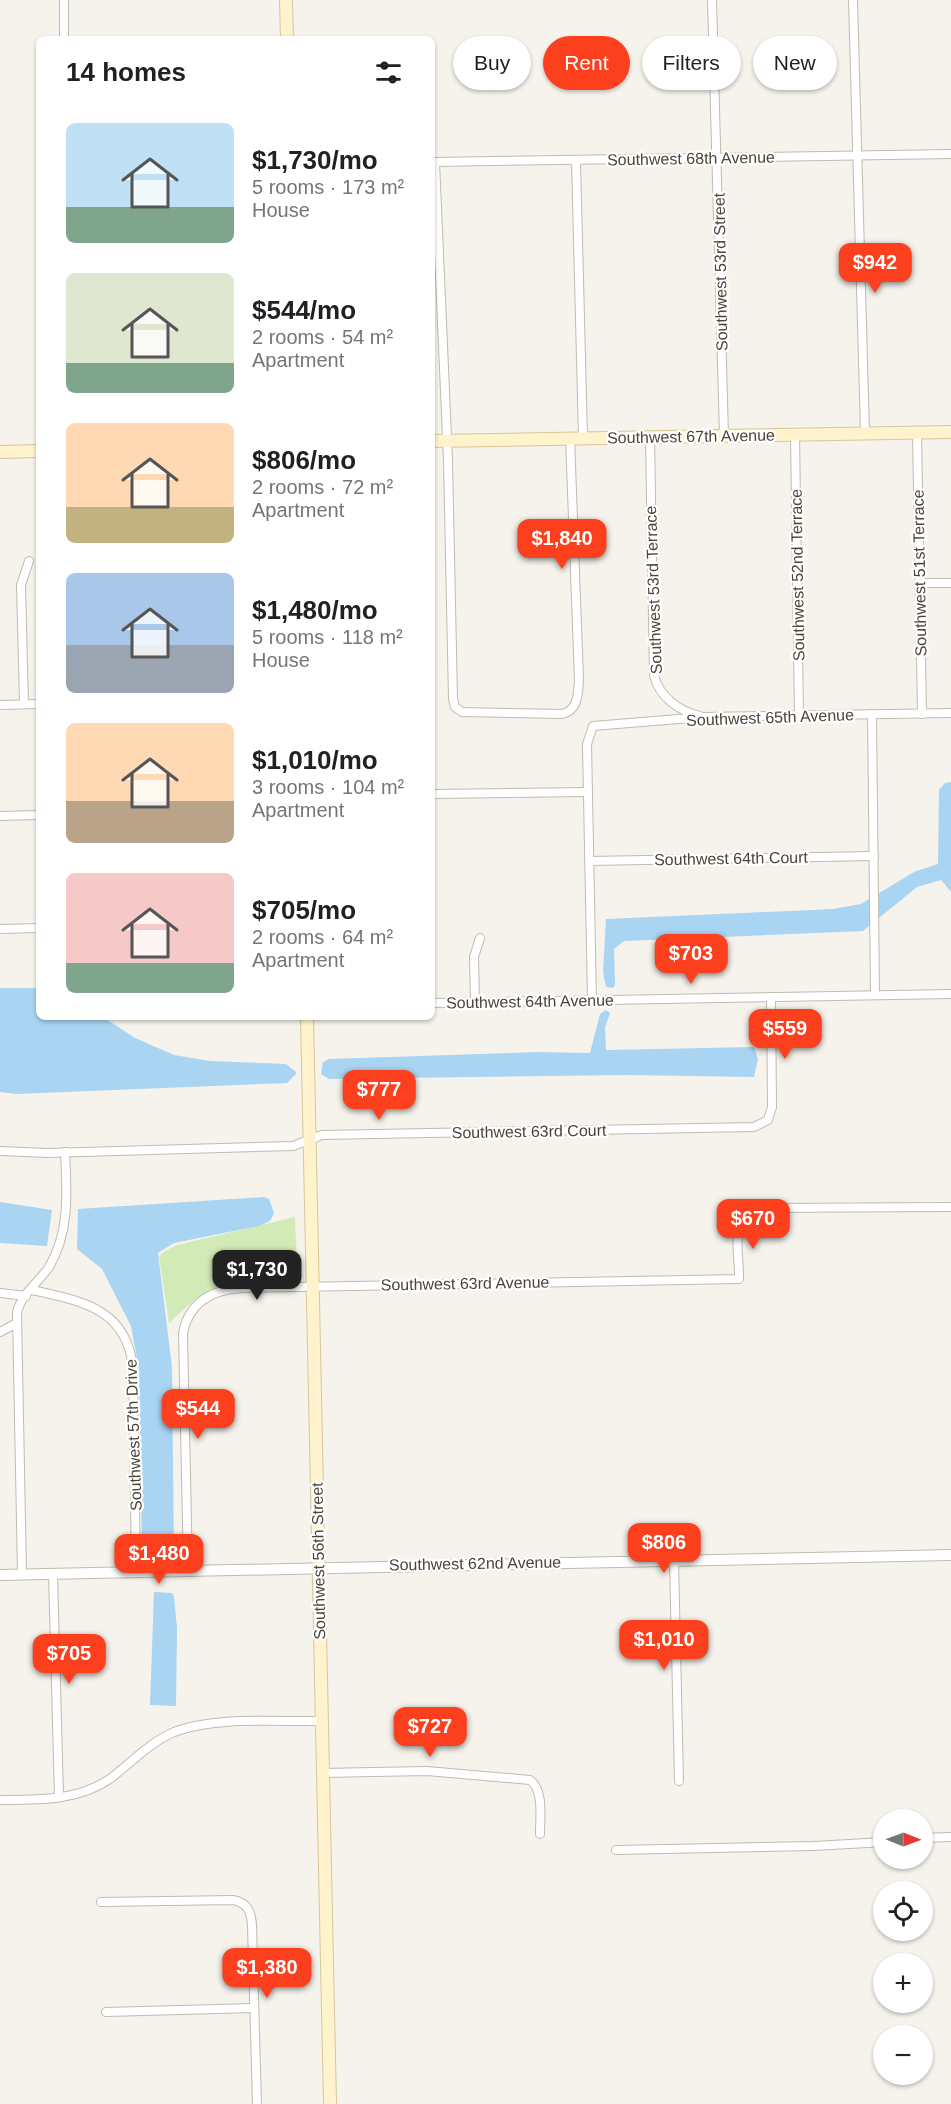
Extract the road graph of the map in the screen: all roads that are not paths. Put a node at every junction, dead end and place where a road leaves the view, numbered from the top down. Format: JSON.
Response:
{"nodes":[{"id":1,"x":63,"y":0,"type":"edge"},
{"id":2,"x":286,"y":0,"type":"edge"},
{"id":3,"x":712,"y":0,"type":"edge"},
{"id":4,"x":853,"y":0,"type":"edge"},
{"id":5,"x":64,"y":36,"type":"edge"},
{"id":6,"x":287,"y":36,"type":"edge"},
{"id":7,"x":951,"y":154,"type":"edge"},
{"id":8,"x":859,"y":156,"type":"junction"},
{"id":9,"x":716,"y":158,"type":"junction"},
{"id":10,"x":576,"y":160,"type":"junction"},
{"id":11,"x":435,"y":162,"type":"edge"},
{"id":12,"x":435,"y":185,"type":"edge"},
{"id":13,"x":917,"y":432,"type":"junction"},
{"id":14,"x":951,"y":432,"type":"edge"},
{"id":15,"x":865,"y":433,"type":"junction"},
{"id":16,"x":795,"y":434,"type":"junction"},
{"id":17,"x":724,"y":436,"type":"junction"},
{"id":18,"x":650,"y":437,"type":"junction"},
{"id":19,"x":576,"y":438,"type":"junction"},
{"id":20,"x":435,"y":441,"type":"edge"},
{"id":21,"x":446,"y":441,"type":"junction"},
{"id":22,"x":36,"y":451,"type":"edge"},
{"id":23,"x":0,"y":452,"type":"edge"},
{"id":24,"x":29,"y":561,"type":"dead end"},
{"id":25,"x":919,"y":583,"type":"junction"},
{"id":26,"x":951,"y":583,"type":"edge"},
{"id":27,"x":24,"y":704,"type":"junction"},
{"id":28,"x":36,"y":704,"type":"edge"},
{"id":29,"x":0,"y":705,"type":"edge"},
{"id":30,"x":951,"y":713,"type":"edge"},
{"id":31,"x":872,"y":714,"type":"junction"},
{"id":32,"x":922,"y":714,"type":"junction"},
{"id":33,"x":798,"y":716,"type":"junction"},
{"id":34,"x":703,"y":717,"type":"junction"},
{"id":35,"x":588,"y":792,"type":"junction"},
{"id":36,"x":435,"y":794,"type":"edge"},
{"id":37,"x":36,"y":815,"type":"edge"},
{"id":38,"x":0,"y":816,"type":"edge"},
{"id":39,"x":874,"y":856,"type":"junction"},
{"id":40,"x":589,"y":861,"type":"junction"},
{"id":41,"x":36,"y":928,"type":"edge"},
{"id":42,"x":0,"y":929,"type":"edge"},
{"id":43,"x":480,"y":938,"type":"dead end"},
{"id":44,"x":951,"y":994,"type":"edge"},
{"id":45,"x":875,"y":995,"type":"junction"},
{"id":46,"x":771,"y":997,"type":"junction"},
{"id":47,"x":592,"y":1000,"type":"junction"},
{"id":48,"x":475,"y":1002,"type":"junction"},
{"id":49,"x":435,"y":1003,"type":"edge"},
{"id":50,"x":307,"y":1020,"type":"edge"},
{"id":51,"x":309,"y":1140,"type":"junction"},
{"id":52,"x":0,"y":1151,"type":"edge"},
{"id":53,"x":65,"y":1152,"type":"junction"},
{"id":54,"x":951,"y":1207,"type":"edge"},
{"id":55,"x":312,"y":1287,"type":"junction"},
{"id":56,"x":0,"y":1293,"type":"edge"},
{"id":57,"x":29,"y":1293,"type":"junction"},
{"id":58,"x":17,"y":1323,"type":"junction"},
{"id":59,"x":0,"y":1332,"type":"edge"},
{"id":60,"x":951,"y":1555,"type":"edge"},
{"id":61,"x":674,"y":1560,"type":"junction"},
{"id":62,"x":318,"y":1566,"type":"junction"},
{"id":63,"x":188,"y":1570,"type":"junction"},
{"id":64,"x":136,"y":1571,"type":"junction"},
{"id":65,"x":53,"y":1573,"type":"junction"},
{"id":66,"x":22,"y":1574,"type":"junction"},
{"id":67,"x":0,"y":1575,"type":"edge"},
{"id":68,"x":321,"y":1721,"type":"junction"},
{"id":69,"x":322,"y":1773,"type":"junction"},
{"id":70,"x":679,"y":1781,"type":"dead end"},
{"id":71,"x":59,"y":1797,"type":"junction"},
{"id":72,"x":0,"y":1800,"type":"edge"},
{"id":73,"x":540,"y":1834,"type":"dead end"},
{"id":74,"x":951,"y":1837,"type":"edge"},
{"id":75,"x":933,"y":1838,"type":"edge"},
{"id":76,"x":873,"y":1843,"type":"edge"},
{"id":77,"x":616,"y":1850,"type":"dead end"},
{"id":78,"x":101,"y":1902,"type":"dead end"},
{"id":79,"x":254,"y":2008,"type":"junction"},
{"id":80,"x":106,"y":2012,"type":"dead end"},
{"id":81,"x":256,"y":2104,"type":"edge"},
{"id":82,"x":330,"y":2104,"type":"edge"}],
"edges":[{"from":1,"to":5,"type":"street"},
{"from":2,"to":6,"type":"main road"},
{"from":3,"to":9,"type":"street","name":"Southwest 53rd Street"},
{"from":4,"to":8,"type":"street"},
{"from":7,"to":8,"type":"street","name":"Southwest 68th Avenue"},
{"from":8,"to":9,"type":"street","name":"Southwest 68th Avenue"},
{"from":8,"to":15,"type":"street"},
{"from":9,"to":10,"type":"street","name":"Southwest 68th Avenue"},
{"from":9,"to":17,"type":"street","name":"Southwest 53rd Street"},
{"from":10,"to":11,"type":"street","name":"Southwest 68th Avenue"},
{"from":10,"to":19,"type":"street"},
{"from":12,"to":21,"type":"street"},
{"from":13,"to":14,"type":"main road","name":"Southwest 67th Avenue"},
{"from":13,"to":15,"type":"main road","name":"Southwest 67th Avenue"},
{"from":13,"to":25,"type":"street","name":"Southwest 51st Terrace"},
{"from":15,"to":16,"type":"main road","name":"Southwest 67th Avenue"},
{"from":16,"to":17,"type":"main road","name":"Southwest 67th Avenue"},
{"from":16,"to":33,"type":"street","name":"Southwest 52nd Terrace"},
{"from":17,"to":18,"type":"main road","name":"Southwest 67th Avenue"},
{"from":18,"to":19,"type":"main road","name":"Southwest 67th Avenue"},
{"from":18,"to":34,"type":"street","name":"Southwest 53rd Terrace"},
{"from":19,"to":21,"type":"main road","name":"Southwest 67th Avenue"},
{"from":19,"to":21,"type":"street"},
{"from":20,"to":21,"type":"main road","name":"Southwest 67th Avenue"},
{"from":22,"to":23,"type":"main road"},
{"from":24,"to":27,"type":"street"},
{"from":25,"to":26,"type":"street"},
{"from":25,"to":32,"type":"street","name":"Southwest 51st Terrace"},
{"from":27,"to":28,"type":"street"},
{"from":27,"to":29,"type":"street"},
{"from":30,"to":32,"type":"street","name":"Southwest 65th Avenue"},
{"from":31,"to":32,"type":"street","name":"Southwest 65th Avenue"},
{"from":31,"to":33,"type":"street","name":"Southwest 65th Avenue"},
{"from":31,"to":39,"type":"street"},
{"from":33,"to":34,"type":"street","name":"Southwest 65th Avenue"},
{"from":34,"to":35,"type":"street","name":"Southwest 65th Avenue"},
{"from":35,"to":36,"type":"street"},
{"from":35,"to":40,"type":"street"},
{"from":37,"to":38,"type":"street"},
{"from":39,"to":40,"type":"street","name":"Southwest 64th Court"},
{"from":39,"to":45,"type":"street"},
{"from":40,"to":47,"type":"street"},
{"from":41,"to":42,"type":"street"},
{"from":43,"to":48,"type":"street"},
{"from":44,"to":45,"type":"street","name":"Southwest 64th Avenue"},
{"from":45,"to":46,"type":"street","name":"Southwest 64th Avenue"},
{"from":46,"to":47,"type":"street","name":"Southwest 64th Avenue"},
{"from":46,"to":51,"type":"street","name":"Southwest 63rd Court"},
{"from":47,"to":48,"type":"street","name":"Southwest 64th Avenue"},
{"from":48,"to":49,"type":"street","name":"Southwest 64th Avenue"},
{"from":50,"to":51,"type":"main road","name":"Southwest 56th Street"},
{"from":51,"to":53,"type":"street","name":"Southwest 63rd Court"},
{"from":51,"to":55,"type":"main road","name":"Southwest 56th Street"},
{"from":52,"to":53,"type":"street","name":"Southwest 63rd Court"},
{"from":53,"to":57,"type":"street"},
{"from":54,"to":55,"type":"street","name":"Southwest 63rd Avenue"},
{"from":55,"to":62,"type":"main road","name":"Southwest 56th Street"},
{"from":55,"to":63,"type":"street","name":"Southwest 63rd Avenue"},
{"from":56,"to":57,"type":"street"},
{"from":57,"to":58,"type":"street"},
{"from":57,"to":64,"type":"street","name":"Southwest 57th Drive"},
{"from":58,"to":59,"type":"street"},
{"from":58,"to":66,"type":"street"},
{"from":60,"to":61,"type":"street","name":"Southwest 62nd Avenue"},
{"from":61,"to":62,"type":"street","name":"Southwest 62nd Avenue"},
{"from":61,"to":70,"type":"street"},
{"from":62,"to":63,"type":"street","name":"Southwest 62nd Avenue"},
{"from":62,"to":68,"type":"main road","name":"Southwest 56th Street"},
{"from":63,"to":64,"type":"street","name":"Southwest 62nd Avenue"},
{"from":64,"to":65,"type":"street","name":"Southwest 62nd Avenue"},
{"from":65,"to":66,"type":"street","name":"Southwest 62nd Avenue"},
{"from":65,"to":71,"type":"street"},
{"from":66,"to":67,"type":"street","name":"Southwest 62nd Avenue"},
{"from":68,"to":69,"type":"main road","name":"Southwest 56th Street"},
{"from":68,"to":71,"type":"street"},
{"from":69,"to":73,"type":"street"},
{"from":69,"to":82,"type":"main road","name":"Southwest 56th Street"},
{"from":71,"to":72,"type":"street"},
{"from":74,"to":75,"type":"street"},
{"from":76,"to":77,"type":"street"},
{"from":78,"to":79,"type":"street"},
{"from":79,"to":80,"type":"street"},
{"from":79,"to":81,"type":"street"}]}
